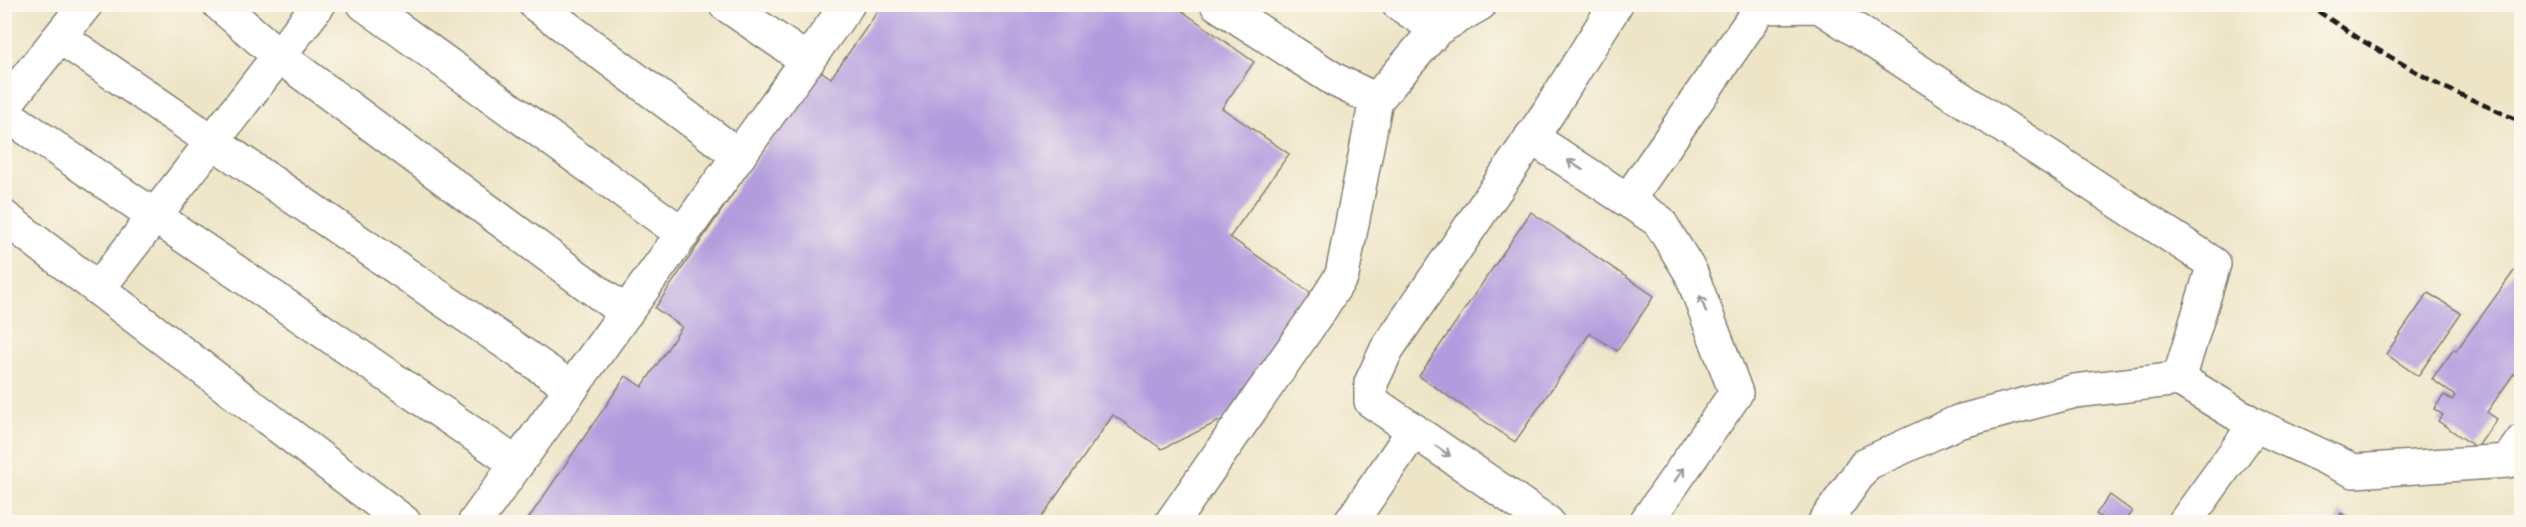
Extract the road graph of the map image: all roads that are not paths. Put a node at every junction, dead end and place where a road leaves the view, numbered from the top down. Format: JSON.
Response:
{"nodes":[{"id":1,"x":86,"y":4,"type":"edge"},
{"id":2,"x":219,"y":4,"type":"edge"},
{"id":3,"x":319,"y":4,"type":"edge"},
{"id":4,"x":364,"y":4,"type":"edge"},
{"id":5,"x":535,"y":4,"type":"edge"},
{"id":6,"x":725,"y":4,"type":"edge"},
{"id":7,"x":848,"y":4,"type":"edge"},
{"id":8,"x":1217,"y":4,"type":"edge"},
{"id":9,"x":1399,"y":4,"type":"edge"},
{"id":10,"x":1480,"y":4,"type":"edge"},
{"id":11,"x":1616,"y":4,"type":"edge"},
{"id":12,"x":1437,"y":28,"type":"junction"},
{"id":13,"x":60,"y":37,"type":"junction"},
{"id":14,"x":279,"y":56,"type":"junction"},
{"id":15,"x":808,"y":61,"type":"junction"},
{"id":16,"x":1377,"y":100,"type":"junction"},
{"id":17,"x":4,"y":106,"type":"edge"},
{"id":18,"x":4,"y":112,"type":"edge"},
{"id":19,"x":1531,"y":137,"type":"junction"},
{"id":20,"x":213,"y":141,"type":"junction"},
{"id":21,"x":738,"y":156,"type":"junction"},
{"id":22,"x":1628,"y":200,"type":"junction"},
{"id":23,"x":155,"y":216,"type":"junction"},
{"id":24,"x":4,"y":217,"type":"edge"},
{"id":25,"x":683,"y":234,"type":"junction"},
{"id":26,"x":98,"y":289,"type":"junction"},
{"id":27,"x":626,"y":313,"type":"junction"},
{"id":28,"x":2179,"y":379,"type":"junction"},
{"id":29,"x":572,"y":388,"type":"junction"},
{"id":30,"x":2255,"y":425,"type":"junction"},
{"id":31,"x":1414,"y":430,"type":"junction"},
{"id":32,"x":2522,"y":441,"type":"edge"},
{"id":33,"x":517,"y":464,"type":"junction"},
{"id":34,"x":404,"y":522,"type":"edge"},
{"id":35,"x":475,"y":522,"type":"edge"},
{"id":36,"x":1172,"y":522,"type":"edge"},
{"id":37,"x":1351,"y":522,"type":"edge"},
{"id":38,"x":1547,"y":522,"type":"edge"},
{"id":39,"x":1646,"y":522,"type":"edge"},
{"id":40,"x":1825,"y":522,"type":"edge"},
{"id":41,"x":2185,"y":522,"type":"edge"}],
"edges":[{"from":1,"to":13,"type":"lane"},
{"from":2,"to":14,"type":"lane"},
{"from":3,"to":14,"type":"lane"},
{"from":4,"to":25,"type":"lane"},
{"from":5,"to":21,"type":"lane"},
{"from":6,"to":15,"type":"lane"},
{"from":7,"to":15,"type":"lane"},
{"from":8,"to":16,"type":"lane"},
{"from":9,"to":12,"type":"lane"},
{"from":10,"to":12,"type":"lane"},
{"from":11,"to":19,"type":"lane"},
{"from":12,"to":16,"type":"lane"},
{"from":13,"to":17,"type":"lane"},
{"from":13,"to":20,"type":"lane"},
{"from":14,"to":20,"type":"lane"},
{"from":14,"to":27,"type":"lane"},
{"from":15,"to":21,"type":"lane"},
{"from":16,"to":36,"type":"lane"},
{"from":18,"to":23,"type":"lane"},
{"from":22,"to":19,"type":"lane","one_way":true},
{"from":19,"to":31,"type":"lane"},
{"from":20,"to":23,"type":"lane"},
{"from":20,"to":29,"type":"lane"},
{"from":21,"to":25,"type":"lane"},
{"from":22,"to":28,"type":"lane"},
{"from":39,"to":22,"type":"lane","one_way":true},
{"from":23,"to":26,"type":"lane"},
{"from":23,"to":33,"type":"lane"},
{"from":24,"to":26,"type":"lane"},
{"from":25,"to":27,"type":"lane"},
{"from":26,"to":34,"type":"lane"},
{"from":27,"to":29,"type":"lane"},
{"from":28,"to":30,"type":"lane"},
{"from":28,"to":40,"type":"lane"},
{"from":29,"to":33,"type":"lane"},
{"from":30,"to":32,"type":"lane"},
{"from":30,"to":41,"type":"lane"},
{"from":31,"to":37,"type":"lane"},
{"from":31,"to":38,"type":"lane","one_way":true},
{"from":33,"to":35,"type":"lane"}]}
